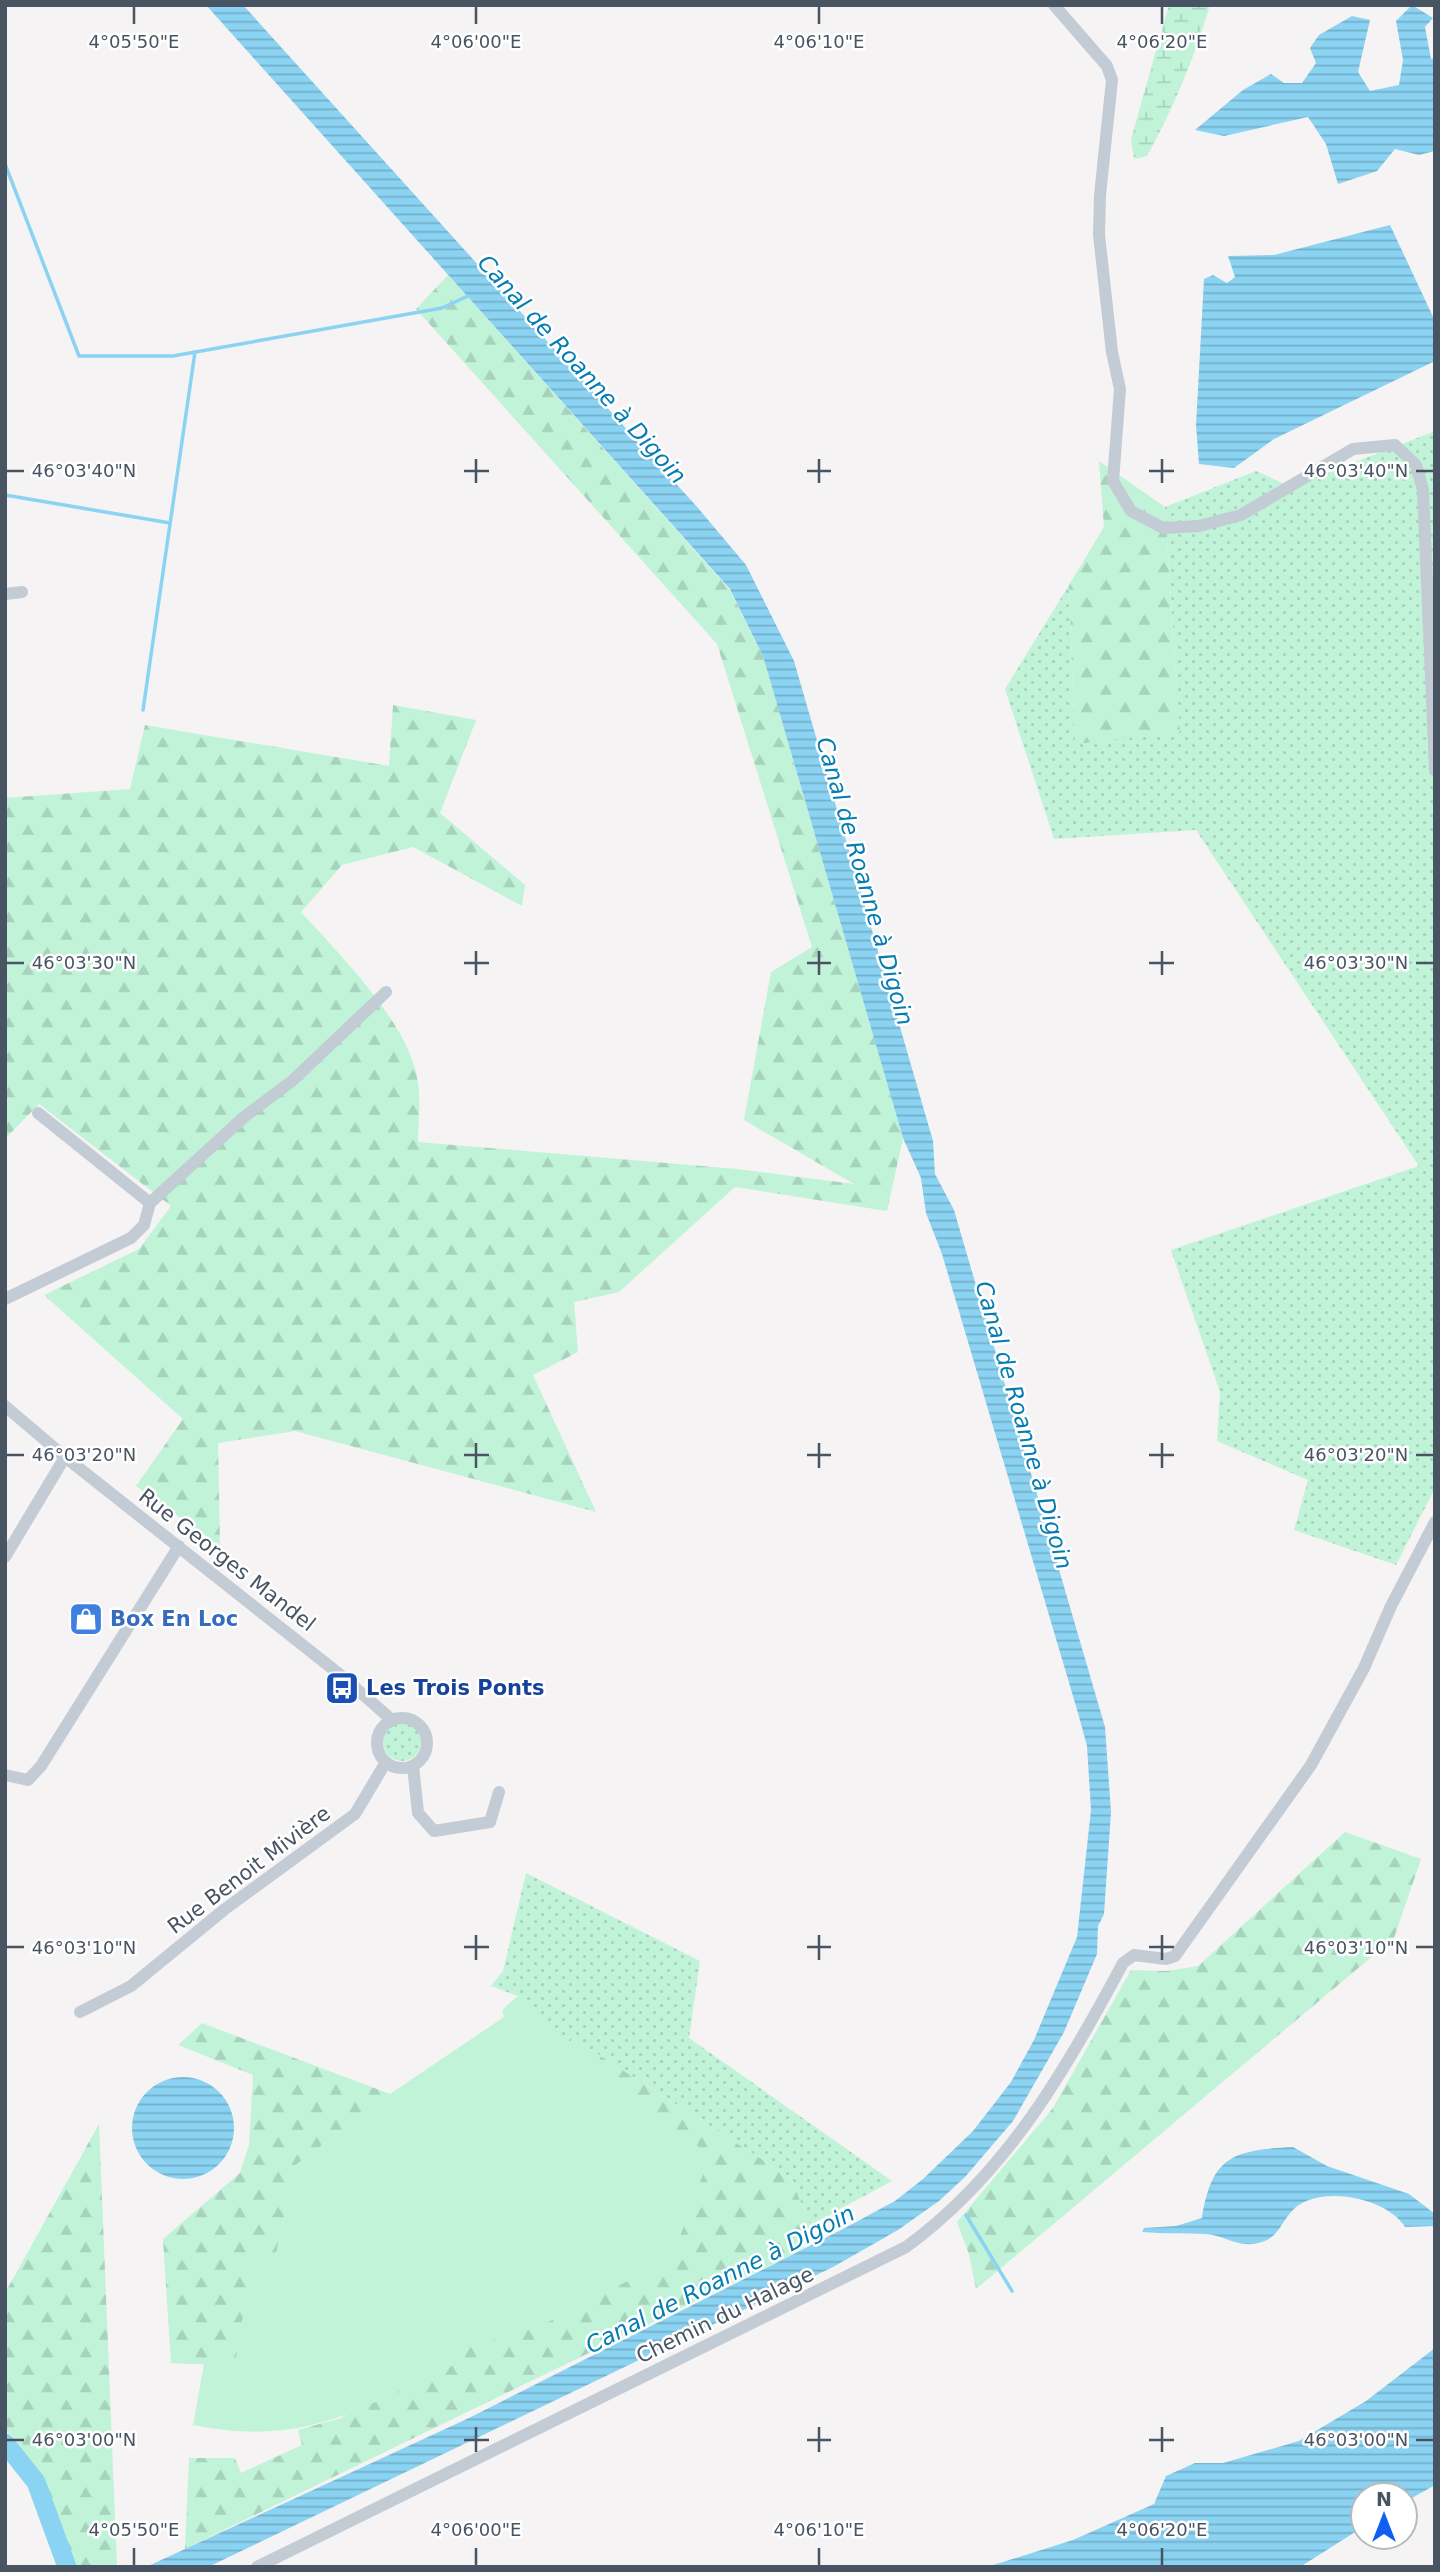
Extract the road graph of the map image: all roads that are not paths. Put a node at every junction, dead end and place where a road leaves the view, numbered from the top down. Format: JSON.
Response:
{"nodes":[{"id":1,"x":1054,"y":5,"type":"edge"},
{"id":2,"x":22,"y":592,"type":"dead end"},
{"id":3,"x":5,"y":594,"type":"edge"},
{"id":4,"x":1435,"y":770,"type":"edge"},
{"id":5,"x":386,"y":992,"type":"dead end"},
{"id":6,"x":38,"y":1113,"type":"dead end"},
{"id":7,"x":150,"y":1203,"type":"junction"},
{"id":8,"x":5,"y":1298,"type":"edge"},
{"id":9,"x":5,"y":1406,"type":"edge"},
{"id":10,"x":65,"y":1457,"type":"junction"},
{"id":11,"x":1435,"y":1522,"type":"edge"},
{"id":12,"x":178,"y":1546,"type":"junction"},
{"id":13,"x":5,"y":1557,"type":"edge"},
{"id":14,"x":392,"y":1720,"type":"junction"},
{"id":15,"x":386,"y":1762,"type":"junction"},
{"id":16,"x":413,"y":1766,"type":"junction"},
{"id":17,"x":5,"y":1775,"type":"edge"},
{"id":18,"x":499,"y":1792,"type":"dead end"},
{"id":19,"x":80,"y":2012,"type":"dead end"},
{"id":20,"x":257,"y":2567,"type":"edge"}],
"edges":[{"from":1,"to":4,"type":"street"},
{"from":2,"to":3,"type":"street"},
{"from":5,"to":7,"type":"street"},
{"from":6,"to":7,"type":"street"},
{"from":7,"to":8,"type":"street"},
{"from":9,"to":10,"type":"street","name":"Rue Georges Mandel"},
{"from":10,"to":12,"type":"street","name":"Rue Georges Mandel"},
{"from":10,"to":13,"type":"street"},
{"from":11,"to":20,"type":"street","name":"Chemin du Halage"},
{"from":12,"to":14,"type":"street","name":"Rue Georges Mandel"},
{"from":12,"to":17,"type":"street"},
{"from":14,"to":15,"type":"street"},
{"from":14,"to":16,"type":"street","name":"Rue Georges Mandel"},
{"from":15,"to":16,"type":"street"},
{"from":15,"to":19,"type":"street","name":"Rue Benoit Mivière"},
{"from":16,"to":18,"type":"street"}]}
